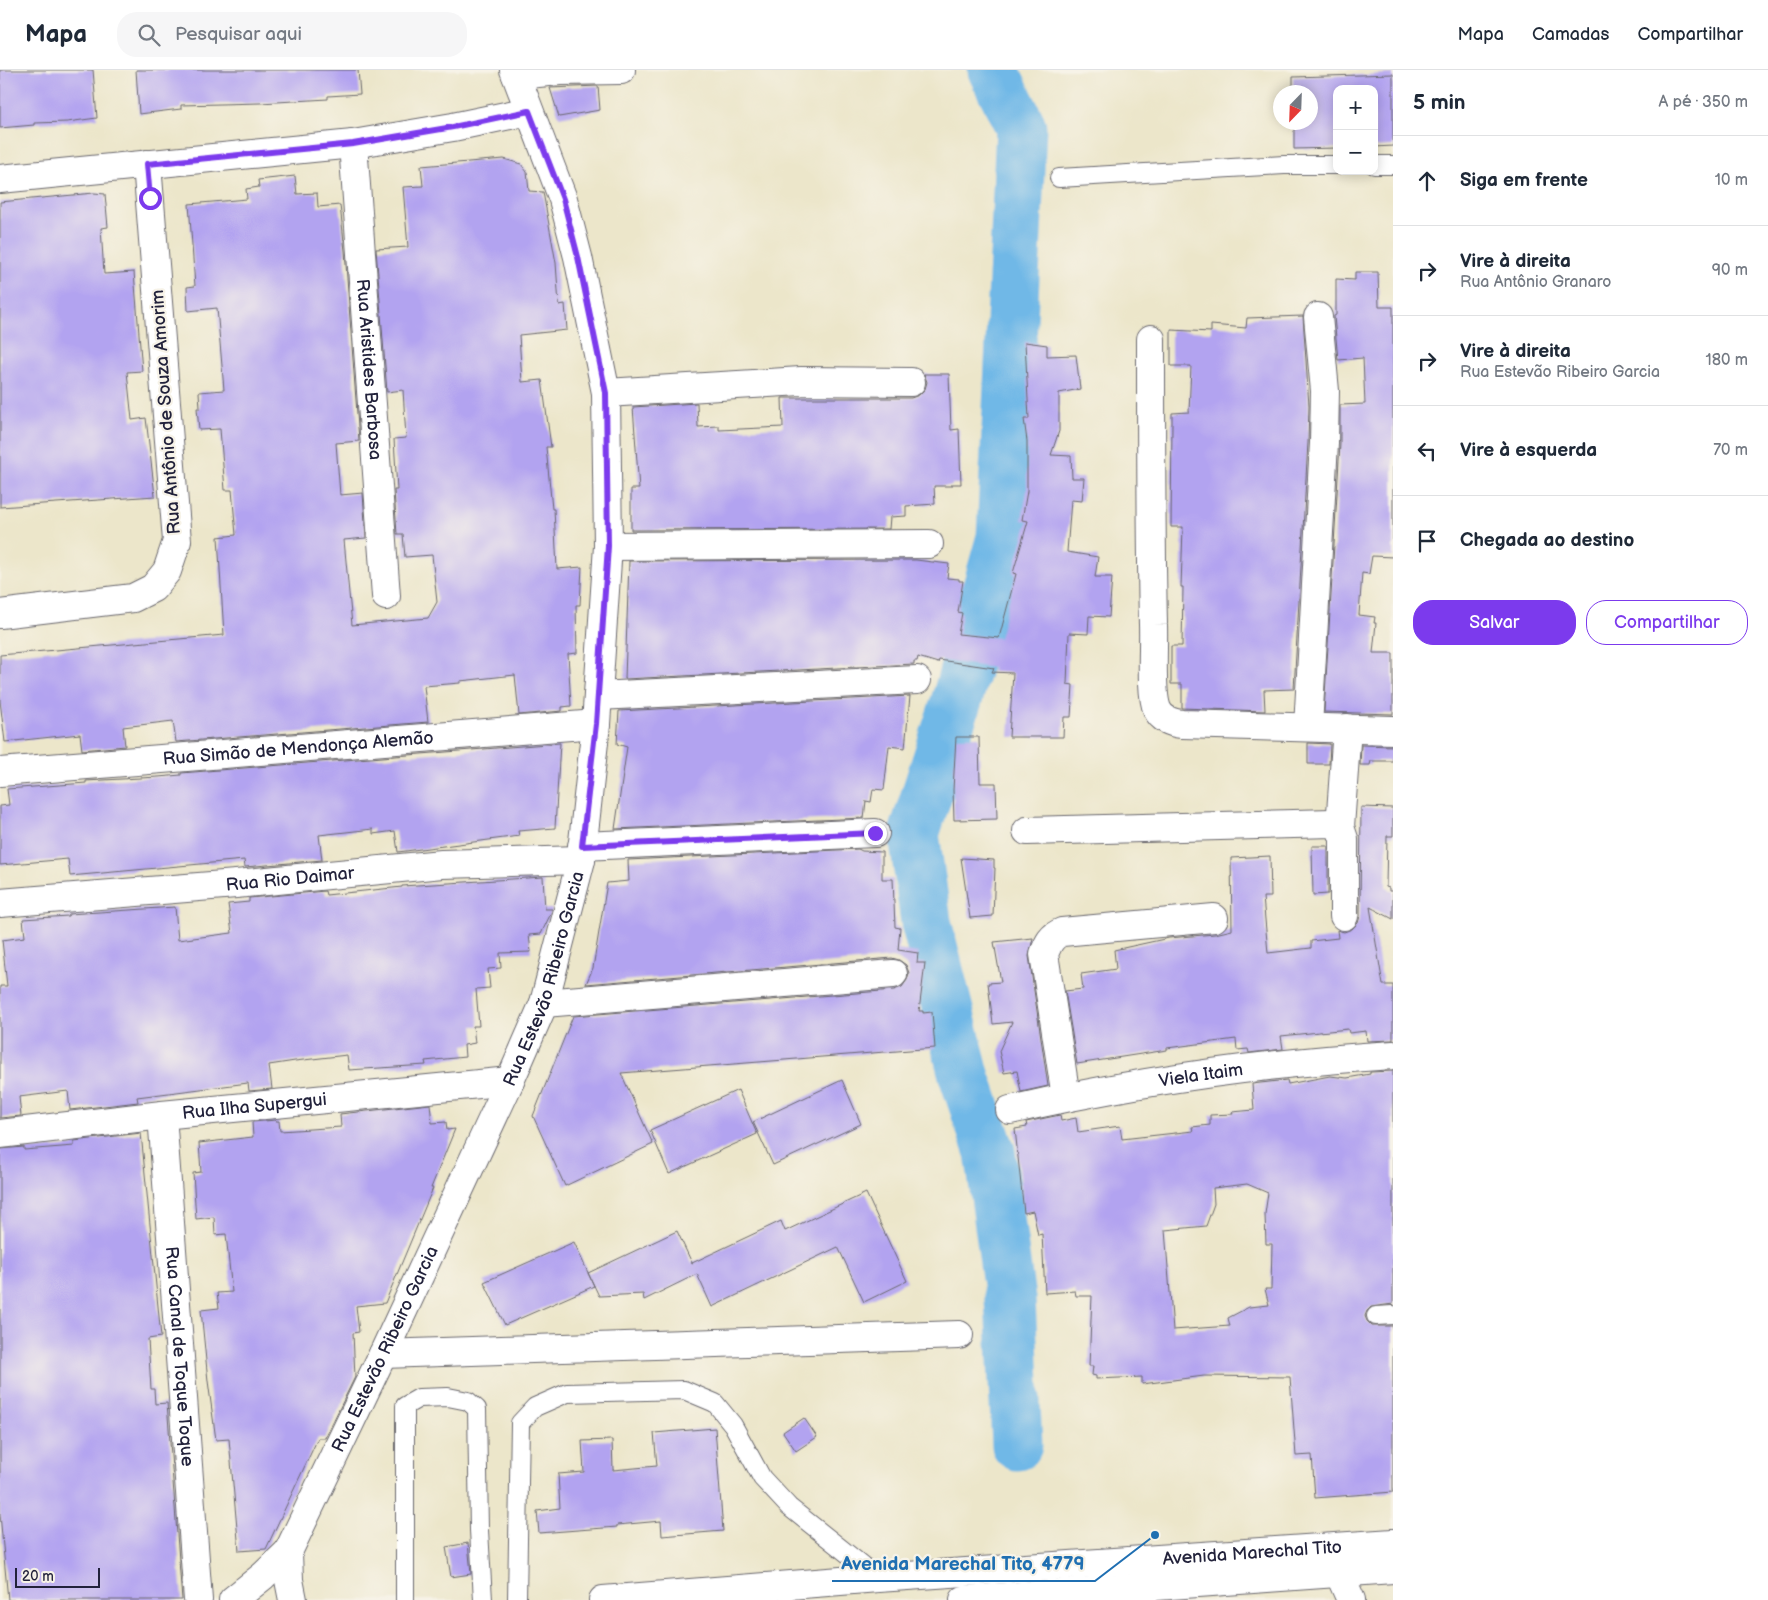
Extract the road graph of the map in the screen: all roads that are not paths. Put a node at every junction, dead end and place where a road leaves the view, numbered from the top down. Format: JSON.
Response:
{"nodes":[{"id":1,"x":621,"y":70,"type":"edge"},
{"id":2,"x":515,"y":73,"type":"edge"},
{"id":3,"x":529,"y":111,"type":"junction"},
{"id":4,"x":353,"y":144,"type":"junction"},
{"id":5,"x":147,"y":164,"type":"junction"},
{"id":6,"x":1333,"y":165,"type":"edge"},
{"id":7,"x":1378,"y":165,"type":"edge"},
{"id":8,"x":1393,"y":165,"type":"edge"},
{"id":9,"x":1058,"y":178,"type":"dead end"},
{"id":10,"x":0,"y":179,"type":"edge"},
{"id":11,"x":1318,"y":317,"type":"dead end"},
{"id":12,"x":1151,"y":339,"type":"dead end"},
{"id":13,"x":911,"y":382,"type":"dead end"},
{"id":14,"x":606,"y":393,"type":"junction"},
{"id":15,"x":929,"y":544,"type":"dead end"},
{"id":16,"x":608,"y":546,"type":"junction"},
{"id":17,"x":386,"y":596,"type":"dead end"},
{"id":18,"x":0,"y":614,"type":"edge"},
{"id":19,"x":917,"y":680,"type":"dead end"},
{"id":20,"x":598,"y":696,"type":"junction"},
{"id":21,"x":596,"y":724,"type":"junction"},
{"id":22,"x":1308,"y":727,"type":"junction"},
{"id":23,"x":1348,"y":728,"type":"junction"},
{"id":24,"x":1393,"y":730,"type":"edge"},
{"id":25,"x":0,"y":772,"type":"edge"},
{"id":26,"x":1340,"y":827,"type":"junction"},
{"id":27,"x":1026,"y":831,"type":"dead end"},
{"id":28,"x":875,"y":833,"type":"dead end"},
{"id":29,"x":582,"y":853,"type":"junction"},
{"id":30,"x":0,"y":903,"type":"edge"},
{"id":31,"x":1344,"y":916,"type":"dead end"},
{"id":32,"x":1214,"y":918,"type":"dead end"},
{"id":33,"x":893,"y":974,"type":"dead end"},
{"id":34,"x":544,"y":1003,"type":"junction"},
{"id":35,"x":1393,"y":1055,"type":"edge"},
{"id":36,"x":510,"y":1081,"type":"junction"},
{"id":37,"x":1066,"y":1097,"type":"junction"},
{"id":38,"x":1010,"y":1110,"type":"dead end"},
{"id":39,"x":162,"y":1115,"type":"junction"},
{"id":40,"x":0,"y":1134,"type":"edge"},
{"id":41,"x":959,"y":1335,"type":"dead end"},
{"id":42,"x":383,"y":1354,"type":"junction"},
{"id":43,"x":1393,"y":1543,"type":"edge"},
{"id":44,"x":288,"y":1552,"type":"junction"},
{"id":45,"x":1393,"y":1569,"type":"edge"},
{"id":46,"x":1339,"y":1573,"type":"junction"},
{"id":47,"x":878,"y":1578,"type":"junction"},
{"id":48,"x":198,"y":1600,"type":"edge"},
{"id":49,"x":233,"y":1600,"type":"edge"},
{"id":50,"x":293,"y":1600,"type":"edge"},
{"id":51,"x":405,"y":1600,"type":"edge"},
{"id":52,"x":483,"y":1600,"type":"edge"},
{"id":53,"x":517,"y":1600,"type":"edge"},
{"id":54,"x":603,"y":1600,"type":"edge"},
{"id":55,"x":964,"y":1600,"type":"edge"},
{"id":56,"x":1350,"y":1600,"type":"edge"}],
"edges":[{"from":1,"to":2,"type":"street"},
{"from":2,"to":3,"type":"street","name":"Rua Estevão Ribeiro Garcia"},
{"from":3,"to":4,"type":"street"},
{"from":3,"to":14,"type":"street","name":"Rua Estevão Ribeiro Garcia"},
{"from":4,"to":5,"type":"street"},
{"from":4,"to":17,"type":"street","name":"Rua Aristides Barbosa"},
{"from":5,"to":10,"type":"street"},
{"from":5,"to":18,"type":"street","name":"Rua Antônio de Souza Amorim"},
{"from":6,"to":9,"type":"lane"},
{"from":7,"to":8,"type":"lane"},
{"from":11,"to":22,"type":"street"},
{"from":12,"to":22,"type":"street"},
{"from":13,"to":14,"type":"street"},
{"from":14,"to":16,"type":"street","name":"Rua Estevão Ribeiro Garcia"},
{"from":15,"to":16,"type":"street"},
{"from":16,"to":20,"type":"street","name":"Rua Estevão Ribeiro Garcia"},
{"from":19,"to":20,"type":"street"},
{"from":20,"to":21,"type":"street","name":"Rua Estevão Ribeiro Garcia"},
{"from":21,"to":25,"type":"street","name":"Rua Simão de Mendonça Alemão"},
{"from":21,"to":29,"type":"street","name":"Rua Estevão Ribeiro Garcia"},
{"from":22,"to":23,"type":"street"},
{"from":23,"to":24,"type":"street"},
{"from":23,"to":26,"type":"street"},
{"from":26,"to":27,"type":"street"},
{"from":26,"to":31,"type":"street"},
{"from":28,"to":29,"type":"street","name":"Rua Rio Daimar"},
{"from":29,"to":30,"type":"street","name":"Rua Rio Daimar"},
{"from":29,"to":34,"type":"street","name":"Rua Estevão Ribeiro Garcia"},
{"from":32,"to":37,"type":"street"},
{"from":33,"to":34,"type":"street"},
{"from":34,"to":36,"type":"street","name":"Rua Estevão Ribeiro Garcia"},
{"from":35,"to":37,"type":"street","name":"Viela Itaim"},
{"from":36,"to":39,"type":"street","name":"Rua Ilha Supergui"},
{"from":36,"to":42,"type":"street","name":"Rua Estevão Ribeiro Garcia"},
{"from":37,"to":38,"type":"street","name":"Viela Itaim"},
{"from":39,"to":40,"type":"street","name":"Rua Ilha Supergui"},
{"from":39,"to":48,"type":"street","name":"Rua Canal de Toque Toque"},
{"from":41,"to":42,"type":"street"},
{"from":42,"to":44,"type":"street","name":"Rua Estevão Ribeiro Garcia"},
{"from":43,"to":47,"type":"street","name":"Avenida Marechal Tito"},
{"from":44,"to":49,"type":"street","name":"Rua Estevão Ribeiro Garcia"},
{"from":44,"to":50,"type":"street","name":"Rua Estevão Ribeiro Garcia"},
{"from":45,"to":46,"type":"street","name":"Avenida Marechal Tito"},
{"from":46,"to":55,"type":"street","name":"Avenida Marechal Tito"},
{"from":46,"to":56,"type":"street"},
{"from":47,"to":53,"type":"lane"},
{"from":47,"to":54,"type":"street","name":"Avenida Marechal Tito"},
{"from":51,"to":52,"type":"lane"}]}
